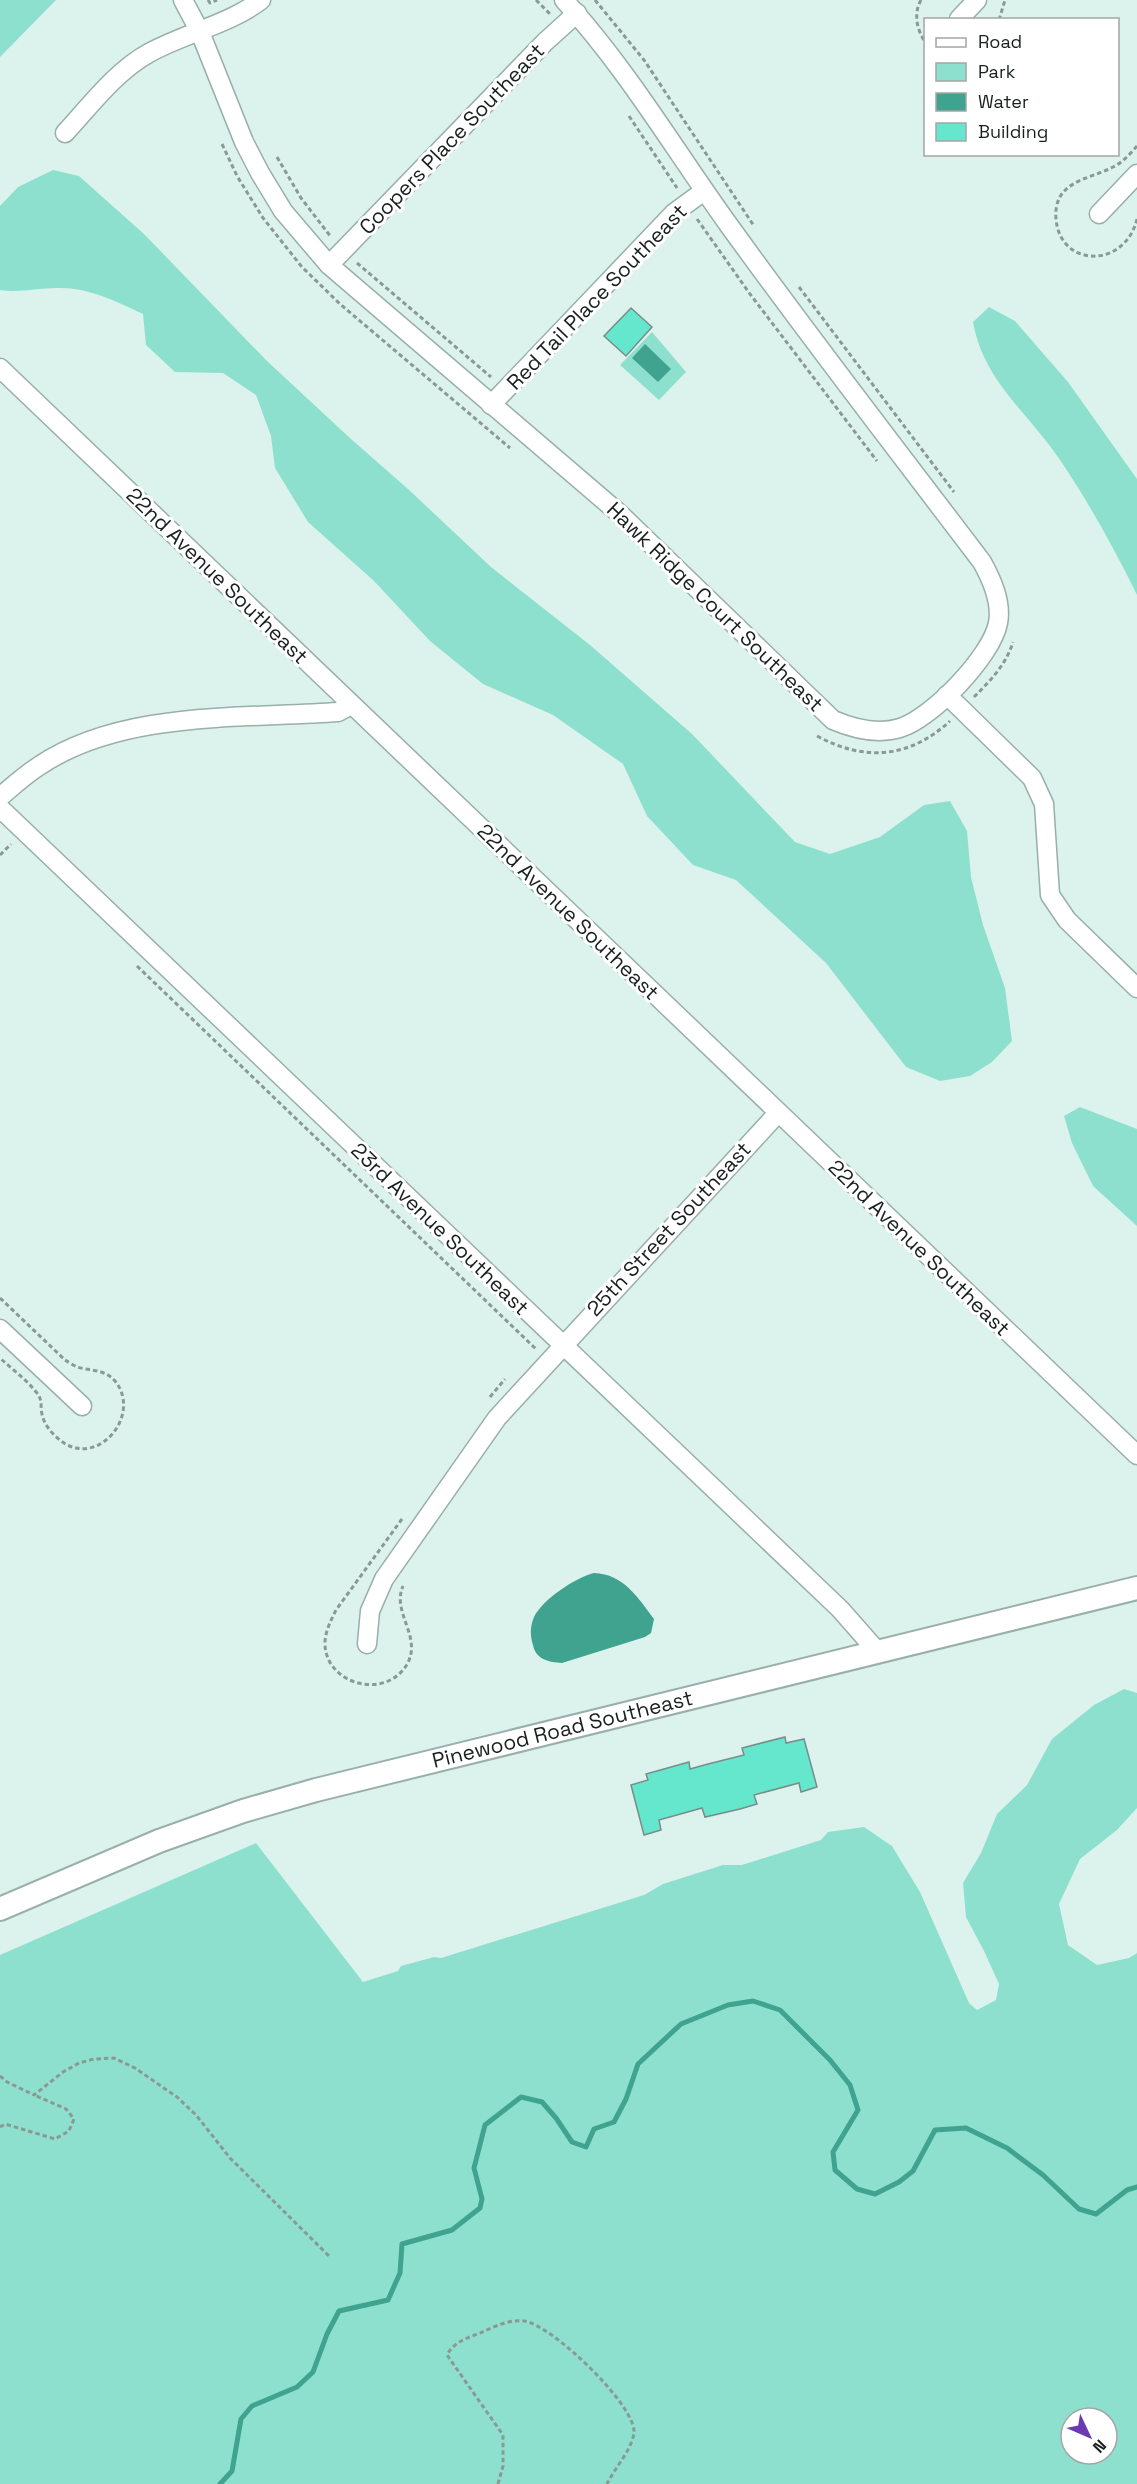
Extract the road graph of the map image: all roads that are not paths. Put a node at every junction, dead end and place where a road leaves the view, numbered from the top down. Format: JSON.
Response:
{"nodes":[{"id":1,"x":183,"y":0,"type":"edge"},
{"id":2,"x":261,"y":0,"type":"edge"},
{"id":3,"x":977,"y":0,"type":"edge"},
{"id":4,"x":570,"y":7,"type":"edge"},
{"id":5,"x":960,"y":18,"type":"edge"},
{"id":6,"x":200,"y":32,"type":"junction"},
{"id":7,"x":65,"y":133,"type":"dead end"},
{"id":8,"x":1137,"y":174,"type":"edge"},
{"id":9,"x":704,"y":191,"type":"junction"},
{"id":10,"x":1099,"y":214,"type":"dead end"},
{"id":11,"x":329,"y":265,"type":"junction"},
{"id":12,"x":0,"y":368,"type":"edge"},
{"id":13,"x":491,"y":405,"type":"junction"},
{"id":14,"x":947,"y":695,"type":"junction"},
{"id":15,"x":351,"y":705,"type":"junction"},
{"id":16,"x":0,"y":797,"type":"edge"},
{"id":17,"x":3,"y":816,"type":"edge"},
{"id":18,"x":1137,"y":988,"type":"edge"},
{"id":19,"x":778,"y":1113,"type":"junction"},
{"id":20,"x":0,"y":1329,"type":"edge"},
{"id":21,"x":563,"y":1347,"type":"junction"},
{"id":22,"x":82,"y":1406,"type":"dead end"},
{"id":23,"x":1137,"y":1455,"type":"edge"},
{"id":24,"x":1137,"y":1588,"type":"edge"},
{"id":25,"x":367,"y":1644,"type":"dead end"},
{"id":26,"x":877,"y":1651,"type":"junction"},
{"id":27,"x":0,"y":1909,"type":"edge"}],
"edges":[{"from":1,"to":6,"type":"street","name":"Hawk Ridge Court Southeast"},
{"from":2,"to":6,"type":"street"},
{"from":3,"to":5,"type":"street"},
{"from":4,"to":9,"type":"street","name":"Hawk Ridge Court Southeast"},
{"from":4,"to":11,"type":"street","name":"Coopers Place Southeast"},
{"from":6,"to":7,"type":"street"},
{"from":6,"to":11,"type":"street","name":"Hawk Ridge Court Southeast"},
{"from":8,"to":10,"type":"street"},
{"from":9,"to":13,"type":"street","name":"Red Tail Place Southeast"},
{"from":9,"to":14,"type":"street","name":"Hawk Ridge Court Southeast"},
{"from":11,"to":13,"type":"street","name":"Hawk Ridge Court Southeast"},
{"from":12,"to":15,"type":"street","name":"22nd Avenue Southeast"},
{"from":13,"to":14,"type":"street","name":"Hawk Ridge Court Southeast"},
{"from":14,"to":18,"type":"street"},
{"from":15,"to":16,"type":"street"},
{"from":15,"to":19,"type":"street","name":"22nd Avenue Southeast"},
{"from":17,"to":21,"type":"street","name":"23rd Avenue Southeast"},
{"from":19,"to":21,"type":"street","name":"25th Street Southeast"},
{"from":19,"to":23,"type":"street","name":"22nd Avenue Southeast"},
{"from":20,"to":22,"type":"street"},
{"from":21,"to":25,"type":"street","name":"25th Street Southeast"},
{"from":21,"to":26,"type":"street","name":"23rd Avenue Southeast"},
{"from":24,"to":26,"type":"street","name":"Pinewood Road Southeast"},
{"from":26,"to":27,"type":"street","name":"Pinewood Road Southeast"}]}
